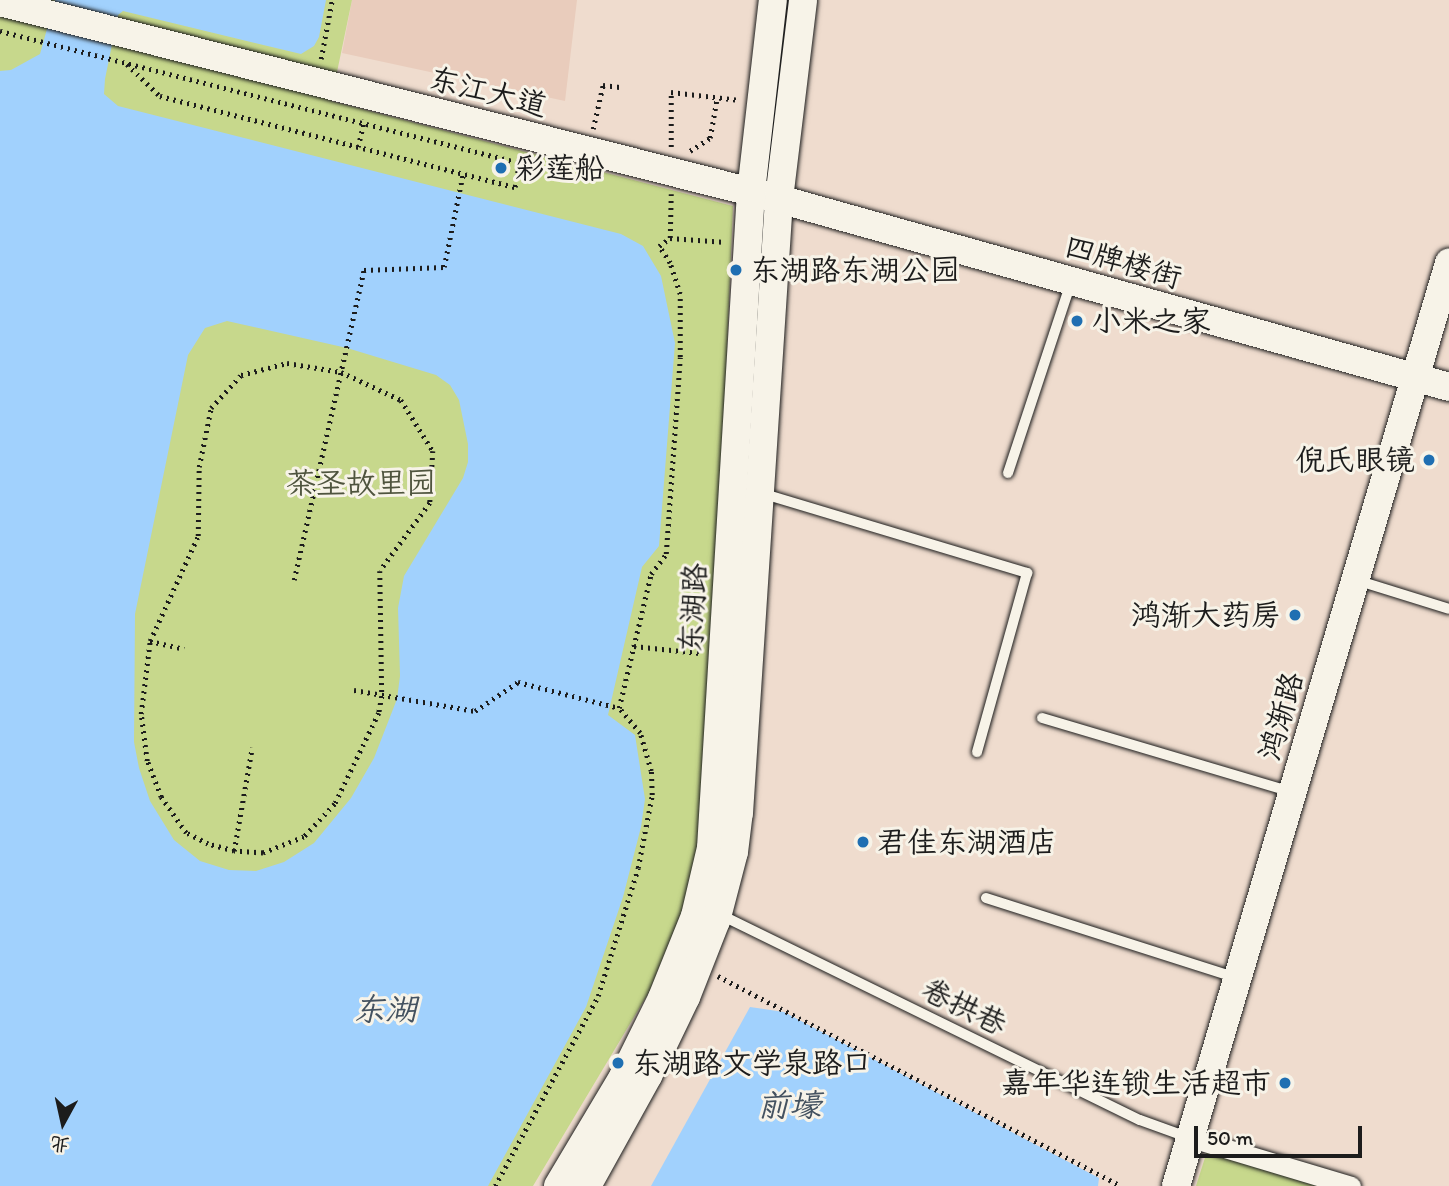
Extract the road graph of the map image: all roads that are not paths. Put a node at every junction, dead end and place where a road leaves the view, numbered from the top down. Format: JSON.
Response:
{"nodes":[{"id":1,"x":774,"y":0,"type":"edge"},
{"id":2,"x":803,"y":0,"type":"edge"},
{"id":3,"x":0,"y":2,"type":"edge"},
{"id":4,"x":751,"y":192,"type":"junction"},
{"id":5,"x":779,"y":199,"type":"junction"},
{"id":6,"x":1449,"y":264,"type":"edge"},
{"id":7,"x":1071,"y":282,"type":"junction"},
{"id":8,"x":1415,"y":379,"type":"junction"},
{"id":9,"x":1449,"y":387,"type":"edge"},
{"id":10,"x":1008,"y":473,"type":"dead end"},
{"id":11,"x":760,"y":493,"type":"junction"},
{"id":12,"x":1356,"y":580,"type":"junction"},
{"id":13,"x":1449,"y":609,"type":"edge"},
{"id":14,"x":1042,"y":718,"type":"dead end"},
{"id":15,"x":977,"y":752,"type":"dead end"},
{"id":16,"x":1293,"y":792,"type":"junction"},
{"id":17,"x":986,"y":898,"type":"dead end"},
{"id":18,"x":718,"y":913,"type":"junction"},
{"id":19,"x":1238,"y":978,"type":"junction"},
{"id":20,"x":1191,"y":1138,"type":"junction"},
{"id":21,"x":558,"y":1186,"type":"edge"},
{"id":22,"x":587,"y":1186,"type":"edge"},
{"id":23,"x":1176,"y":1186,"type":"edge"},
{"id":24,"x":1351,"y":1186,"type":"edge"}],
"edges":[{"from":1,"to":4,"type":"street","name":"东湖路"},
{"from":2,"to":5,"type":"street","name":"东湖路"},
{"from":3,"to":4,"type":"street","name":"东江大道"},
{"from":4,"to":5,"type":"street","name":"东江大道"},
{"from":4,"to":21,"type":"street","name":"东湖路"},
{"from":5,"to":7,"type":"street","name":"四牌楼街"},
{"from":5,"to":11,"type":"street","name":"东湖路"},
{"from":6,"to":8,"type":"street","name":"鸿渐路"},
{"from":7,"to":8,"type":"street","name":"四牌楼街"},
{"from":7,"to":10,"type":"lane"},
{"from":8,"to":9,"type":"street","name":"四牌楼街"},
{"from":8,"to":12,"type":"street","name":"鸿渐路"},
{"from":11,"to":15,"type":"lane"},
{"from":11,"to":18,"type":"street","name":"东湖路"},
{"from":12,"to":13,"type":"lane"},
{"from":12,"to":16,"type":"street","name":"鸿渐路"},
{"from":14,"to":16,"type":"lane"},
{"from":16,"to":19,"type":"street","name":"鸿渐路"},
{"from":17,"to":19,"type":"lane"},
{"from":18,"to":20,"type":"lane","name":"卷拱巷"},
{"from":18,"to":22,"type":"street","name":"东湖路"},
{"from":19,"to":20,"type":"street","name":"鸿渐路"},
{"from":20,"to":23,"type":"street","name":"鸿渐路"},
{"from":20,"to":24,"type":"street"}]}
